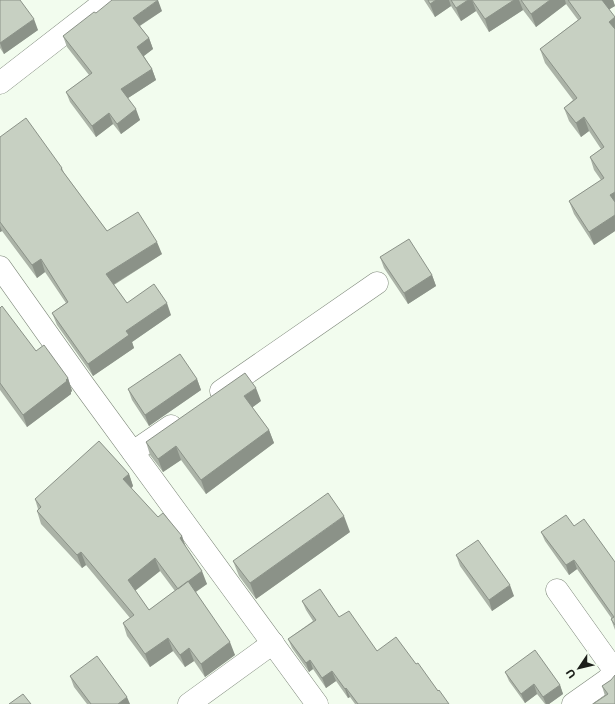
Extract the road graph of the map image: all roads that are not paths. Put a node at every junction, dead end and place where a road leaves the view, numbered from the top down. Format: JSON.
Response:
{"nodes":[{"id":1,"x":107,"y":0,"type":"edge"},
{"id":2,"x":0,"y":83,"type":"edge"},
{"id":3,"x":0,"y":267,"type":"edge"},
{"id":4,"x":378,"y":284,"type":"dead end"},
{"id":5,"x":204,"y":403,"type":"edge"},
{"id":6,"x":184,"y":417,"type":"edge"},
{"id":7,"x":133,"y":452,"type":"junction"},
{"id":8,"x":557,"y":590,"type":"dead end"},
{"id":9,"x":273,"y":644,"type":"junction"},
{"id":10,"x":314,"y":703,"type":"edge"},
{"id":11,"x":189,"y":704,"type":"edge"},
{"id":12,"x":573,"y":704,"type":"edge"}],
"edges":[{"from":1,"to":2,"type":"street"},
{"from":3,"to":7,"type":"street"},
{"from":4,"to":5,"type":"street"},
{"from":6,"to":7,"type":"street"},
{"from":7,"to":9,"type":"street"},
{"from":8,"to":12,"type":"street"},
{"from":9,"to":10,"type":"street"},
{"from":9,"to":11,"type":"street"}]}
